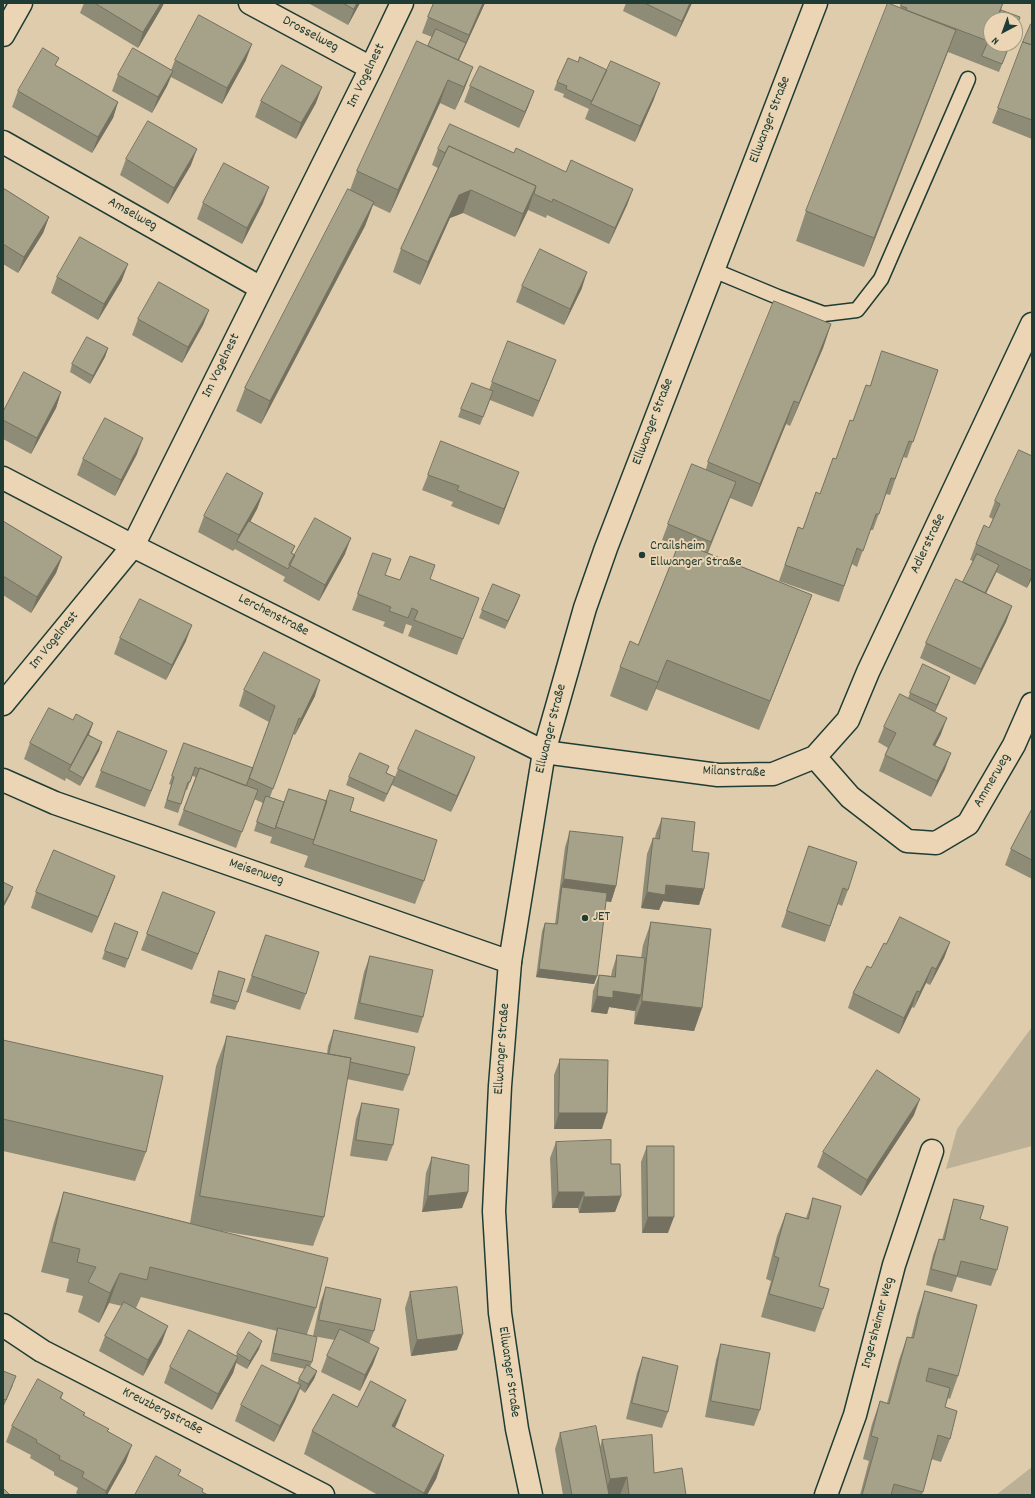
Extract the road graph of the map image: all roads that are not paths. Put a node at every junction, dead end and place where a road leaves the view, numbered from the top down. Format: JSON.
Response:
{"nodes":[{"id":1,"x":21,"y":3,"type":"edge"},
{"id":2,"x":250,"y":3,"type":"edge"},
{"id":3,"x":402,"y":3,"type":"edge"},
{"id":4,"x":816,"y":3,"type":"edge"},
{"id":5,"x":3,"y":35,"type":"edge"},
{"id":6,"x":371,"y":68,"type":"junction"},
{"id":7,"x":968,"y":80,"type":"dead end"},
{"id":8,"x":3,"y":142,"type":"edge"},
{"id":9,"x":713,"y":270,"type":"junction"},
{"id":10,"x":261,"y":288,"type":"junction"},
{"id":11,"x":1032,"y":324,"type":"edge"},
{"id":12,"x":3,"y":478,"type":"edge"},
{"id":13,"x":133,"y":546,"type":"junction"},
{"id":14,"x":3,"y":704,"type":"edge"},
{"id":15,"x":1032,"y":704,"type":"edge"},
{"id":16,"x":544,"y":752,"type":"junction"},
{"id":17,"x":816,"y":757,"type":"junction"},
{"id":18,"x":3,"y":780,"type":"edge"},
{"id":19,"x":510,"y":962,"type":"junction"},
{"id":20,"x":932,"y":1151,"type":"dead end"},
{"id":21,"x":3,"y":1325,"type":"edge"},
{"id":22,"x":324,"y":1495,"type":"edge"},
{"id":23,"x":531,"y":1495,"type":"edge"},
{"id":24,"x":826,"y":1495,"type":"edge"}],
"edges":[{"from":1,"to":5,"type":"street"},
{"from":2,"to":6,"type":"street","name":"Drosselweg"},
{"from":3,"to":6,"type":"street","name":"Im Vogelnest"},
{"from":4,"to":9,"type":"street","name":"Ellwanger Straße"},
{"from":6,"to":10,"type":"street","name":"Im Vogelnest"},
{"from":7,"to":9,"type":"lane"},
{"from":8,"to":10,"type":"street","name":"Amselweg"},
{"from":9,"to":16,"type":"street","name":"Ellwanger Straße"},
{"from":10,"to":13,"type":"street","name":"Im Vogelnest"},
{"from":11,"to":17,"type":"street","name":"Adlerstraße"},
{"from":12,"to":13,"type":"street","name":"Lerchenstraße"},
{"from":13,"to":14,"type":"street","name":"Im Vogelnest"},
{"from":13,"to":16,"type":"street","name":"Lerchenstraße"},
{"from":15,"to":17,"type":"street","name":"Ammerweg"},
{"from":16,"to":17,"type":"street","name":"Milanstraße"},
{"from":16,"to":19,"type":"street","name":"Ellwanger Straße"},
{"from":18,"to":19,"type":"street","name":"Meisenweg"},
{"from":19,"to":23,"type":"street","name":"Ellwanger Straße"},
{"from":20,"to":24,"type":"street","name":"Ingersheimer Weg"},
{"from":21,"to":22,"type":"street","name":"Kreuzbergstraße"}]}
